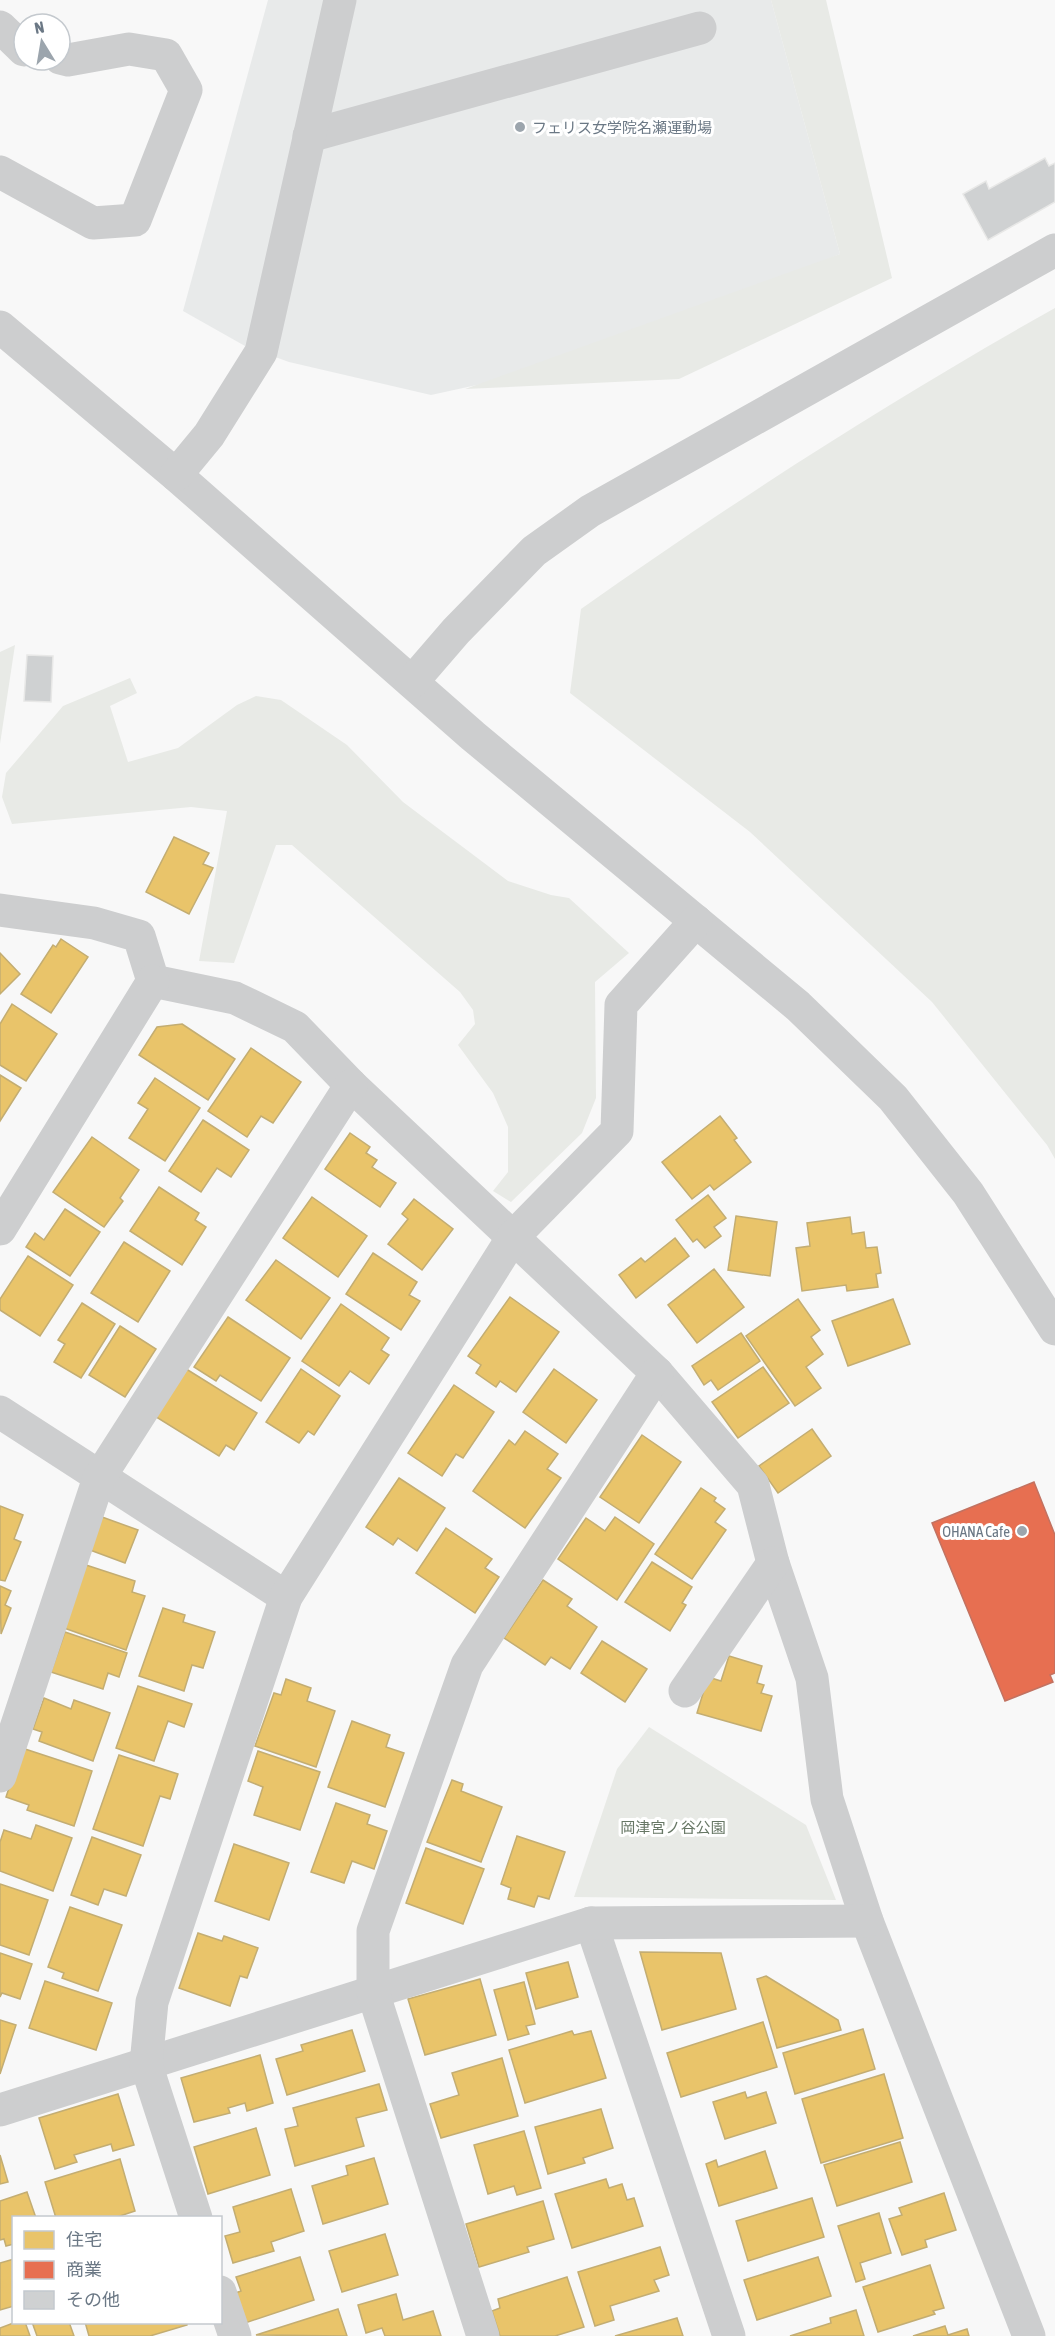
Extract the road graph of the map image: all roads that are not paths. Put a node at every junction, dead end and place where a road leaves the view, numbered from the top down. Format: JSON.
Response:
{"nodes":[{"id":1,"x":340,"y":0,"type":"edge"},
{"id":2,"x":0,"y":27,"type":"edge"},
{"id":3,"x":700,"y":28,"type":"dead end"},
{"id":4,"x":12,"y":38,"type":"edge"},
{"id":5,"x":72,"y":59,"type":"edge"},
{"id":6,"x":309,"y":136,"type":"junction"},
{"id":7,"x":0,"y":172,"type":"edge"},
{"id":8,"x":1055,"y":250,"type":"edge"},
{"id":9,"x":0,"y":327,"type":"edge"},
{"id":10,"x":176,"y":475,"type":"junction"},
{"id":11,"x":412,"y":682,"type":"junction"},
{"id":12,"x":0,"y":910,"type":"edge"},
{"id":13,"x":696,"y":921,"type":"junction"},
{"id":14,"x":153,"y":981,"type":"junction"},
{"id":15,"x":351,"y":1085,"type":"junction"},
{"id":16,"x":0,"y":1229,"type":"edge"},
{"id":17,"x":513,"y":1238,"type":"junction"},
{"id":18,"x":1055,"y":1329,"type":"edge"},
{"id":19,"x":657,"y":1373,"type":"junction"},
{"id":20,"x":0,"y":1412,"type":"edge"},
{"id":21,"x":99,"y":1478,"type":"junction"},
{"id":22,"x":773,"y":1563,"type":"junction"},
{"id":23,"x":286,"y":1597,"type":"junction"},
{"id":24,"x":685,"y":1691,"type":"dead end"},
{"id":25,"x":0,"y":1776,"type":"edge"},
{"id":26,"x":867,"y":1921,"type":"junction"},
{"id":27,"x":591,"y":1923,"type":"junction"},
{"id":28,"x":373,"y":1992,"type":"junction"},
{"id":29,"x":146,"y":2064,"type":"junction"},
{"id":30,"x":0,"y":2110,"type":"edge"},
{"id":31,"x":196,"y":2216,"type":"edge"},
{"id":32,"x":222,"y":2298,"type":"edge"},
{"id":33,"x":235,"y":2336,"type":"edge"},
{"id":34,"x":483,"y":2336,"type":"edge"},
{"id":35,"x":729,"y":2336,"type":"edge"},
{"id":36,"x":1029,"y":2336,"type":"edge"}],
"edges":[{"from":1,"to":6,"type":"street"},
{"from":2,"to":4,"type":"street"},
{"from":3,"to":6,"type":"street"},
{"from":5,"to":7,"type":"street"},
{"from":6,"to":10,"type":"street"},
{"from":8,"to":11,"type":"street"},
{"from":9,"to":10,"type":"street"},
{"from":10,"to":11,"type":"street"},
{"from":11,"to":13,"type":"street"},
{"from":12,"to":14,"type":"street"},
{"from":13,"to":17,"type":"street"},
{"from":13,"to":18,"type":"street"},
{"from":14,"to":15,"type":"street"},
{"from":14,"to":16,"type":"street"},
{"from":15,"to":17,"type":"street"},
{"from":15,"to":21,"type":"street"},
{"from":17,"to":19,"type":"street"},
{"from":17,"to":23,"type":"street"},
{"from":19,"to":22,"type":"street"},
{"from":19,"to":28,"type":"street"},
{"from":20,"to":21,"type":"street"},
{"from":21,"to":23,"type":"street"},
{"from":21,"to":25,"type":"street"},
{"from":22,"to":24,"type":"street"},
{"from":22,"to":26,"type":"street"},
{"from":23,"to":29,"type":"street"},
{"from":26,"to":27,"type":"street"},
{"from":26,"to":36,"type":"street"},
{"from":27,"to":28,"type":"street"},
{"from":27,"to":35,"type":"street"},
{"from":28,"to":29,"type":"street"},
{"from":28,"to":34,"type":"street"},
{"from":29,"to":30,"type":"street"},
{"from":29,"to":31,"type":"street"},
{"from":32,"to":33,"type":"street"}]}
